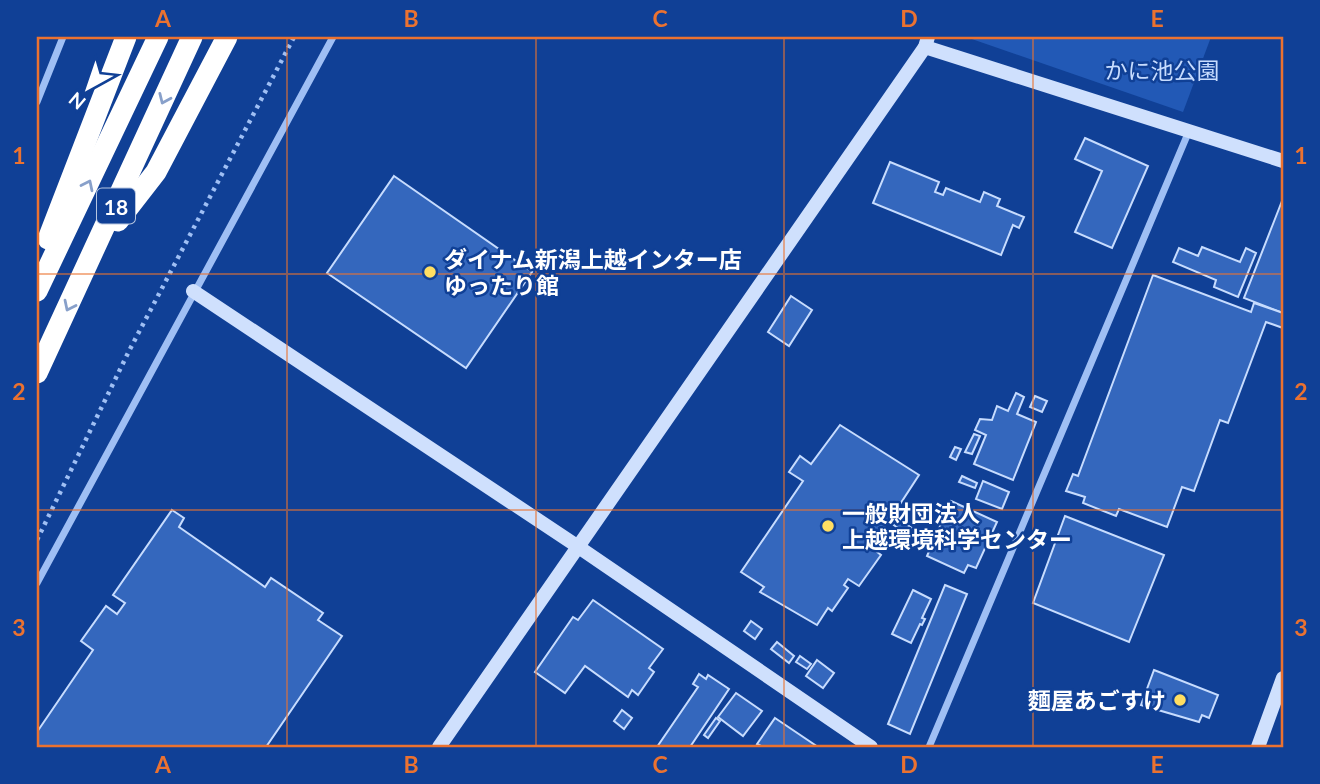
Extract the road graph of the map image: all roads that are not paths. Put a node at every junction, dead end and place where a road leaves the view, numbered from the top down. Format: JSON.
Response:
{"nodes":[{"id":1,"x":63,"y":37,"type":"edge"},
{"id":2,"x":126,"y":37,"type":"edge"},
{"id":3,"x":158,"y":37,"type":"edge"},
{"id":4,"x":192,"y":37,"type":"edge"},
{"id":5,"x":228,"y":37,"type":"edge"},
{"id":6,"x":333,"y":37,"type":"edge"},
{"id":7,"x":927,"y":42,"type":"edge"},
{"id":8,"x":37,"y":102,"type":"edge"},
{"id":9,"x":1189,"y":130,"type":"junction"},
{"id":10,"x":1283,"y":161,"type":"edge"},
{"id":11,"x":97,"y":248,"type":"junction"},
{"id":12,"x":37,"y":267,"type":"edge"},
{"id":13,"x":37,"y":290,"type":"edge"},
{"id":14,"x":193,"y":291,"type":"junction"},
{"id":15,"x":37,"y":373,"type":"edge"},
{"id":16,"x":577,"y":546,"type":"junction"},
{"id":17,"x":37,"y":583,"type":"edge"},
{"id":18,"x":1283,"y":678,"type":"edge"},
{"id":19,"x":439,"y":747,"type":"edge"},
{"id":20,"x":871,"y":747,"type":"edge"},
{"id":21,"x":929,"y":747,"type":"edge"},
{"id":22,"x":1258,"y":747,"type":"edge"}],
"edges":[{"from":1,"to":8,"type":"street"},
{"from":2,"to":12,"type":"highway"},
{"from":13,"to":3,"type":"highway","number":"18","one_way":true},
{"from":4,"to":11,"type":"highway","number":"18","one_way":true},
{"from":5,"to":11,"type":"highway"},
{"from":6,"to":14,"type":"street"},
{"from":7,"to":9,"type":"street"},
{"from":7,"to":16,"type":"street"},
{"from":9,"to":10,"type":"street"},
{"from":9,"to":21,"type":"street"},
{"from":11,"to":15,"type":"highway","number":"18","one_way":true},
{"from":14,"to":16,"type":"street"},
{"from":14,"to":17,"type":"street"},
{"from":16,"to":19,"type":"street"},
{"from":16,"to":20,"type":"street"},
{"from":18,"to":22,"type":"street"}]}
